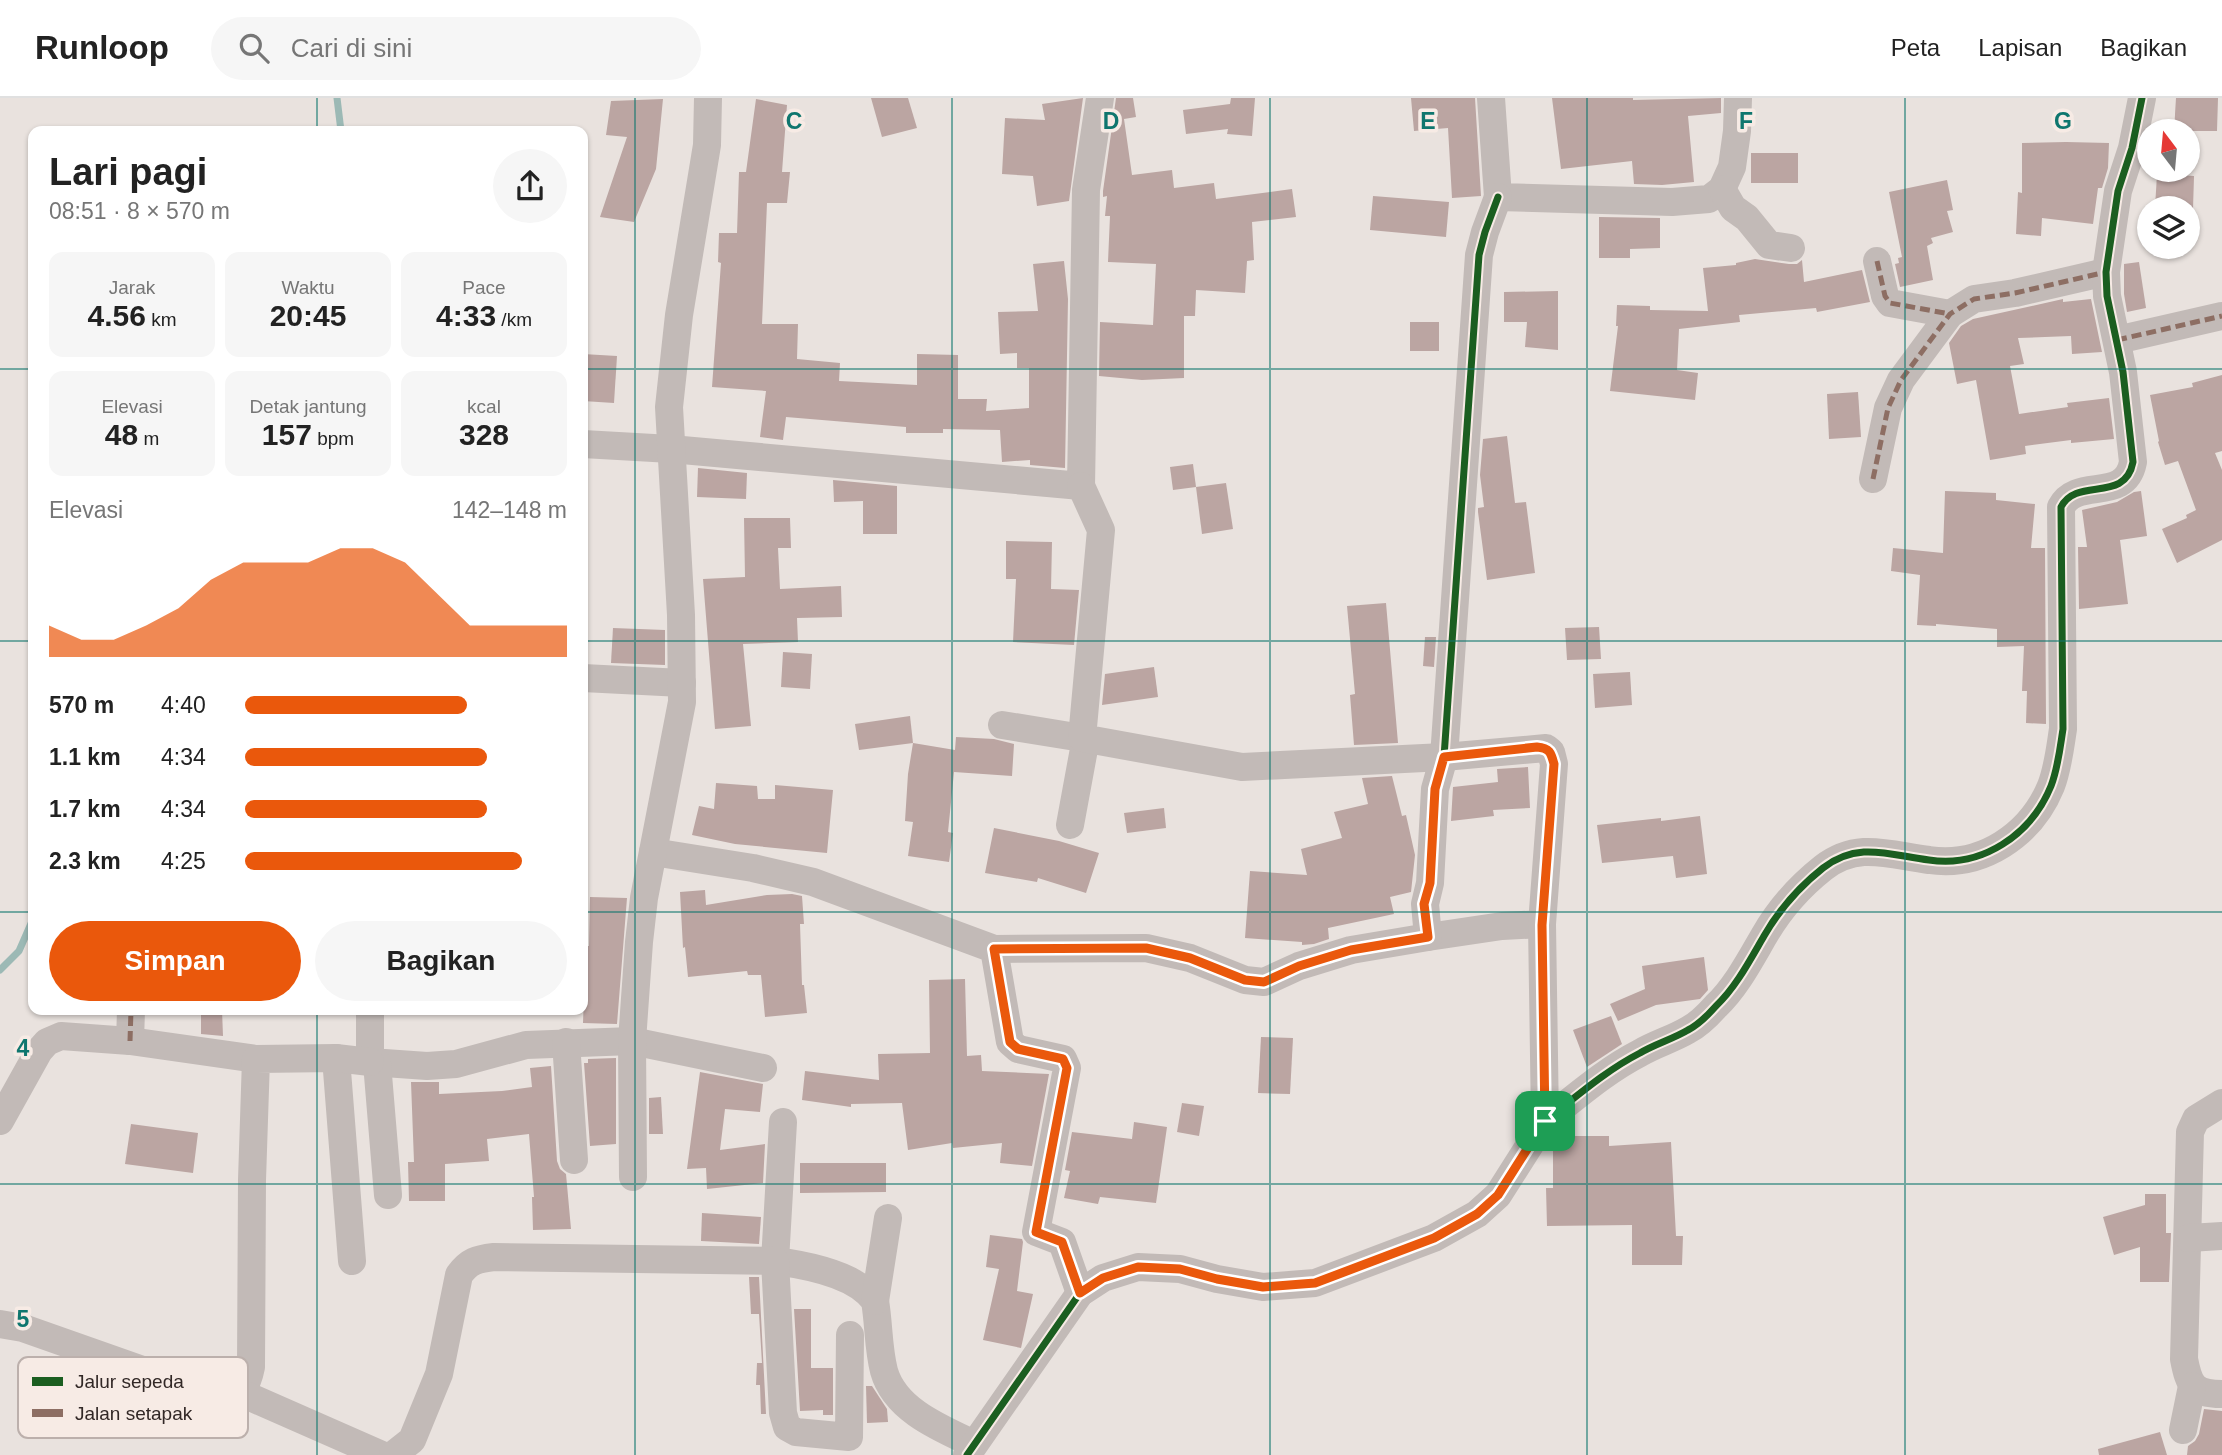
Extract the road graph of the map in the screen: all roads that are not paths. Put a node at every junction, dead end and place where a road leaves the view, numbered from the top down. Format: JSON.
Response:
{"nodes":[{"id":1,"x":708,"y":98,"type":"edge"},
{"id":2,"x":1100,"y":98,"type":"edge"},
{"id":3,"x":1491,"y":98,"type":"edge"},
{"id":4,"x":1738,"y":98,"type":"edge"},
{"id":5,"x":2142,"y":98,"type":"edge"},
{"id":6,"x":1722,"y":189,"type":"junction"},
{"id":7,"x":1498,"y":197,"type":"junction"},
{"id":8,"x":1791,"y":248,"type":"dead end"},
{"id":9,"x":1877,"y":261,"type":"dead end"},
{"id":10,"x":2106,"y":272,"type":"junction"},
{"id":11,"x":1950,"y":314,"type":"junction"},
{"id":12,"x":2222,"y":316,"type":"edge"},
{"id":13,"x":2117,"y":340,"type":"junction"},
{"id":14,"x":588,"y":444,"type":"edge"},
{"id":15,"x":671,"y":449,"type":"junction"},
{"id":16,"x":1873,"y":479,"type":"dead end"},
{"id":17,"x":1081,"y":486,"type":"junction"},
{"id":18,"x":588,"y":678,"type":"edge"},
{"id":19,"x":682,"y":683,"type":"junction"},
{"id":20,"x":1002,"y":725,"type":"dead end"},
{"id":21,"x":1084,"y":738,"type":"junction"},
{"id":22,"x":1444,"y":757,"type":"junction"},
{"id":23,"x":1070,"y":824,"type":"dead end"},
{"id":24,"x":653,"y":852,"type":"junction"},
{"id":25,"x":1542,"y":925,"type":"junction"},
{"id":26,"x":1428,"y":937,"type":"junction"},
{"id":27,"x":994,"y":949,"type":"junction"},
{"id":28,"x":131,"y":1015,"type":"edge"},
{"id":29,"x":370,"y":1015,"type":"edge"},
{"id":30,"x":130,"y":1041,"type":"junction"},
{"id":31,"x":632,"y":1041,"type":"junction"},
{"id":32,"x":566,"y":1042,"type":"junction"},
{"id":33,"x":336,"y":1058,"type":"junction"},
{"id":34,"x":256,"y":1059,"type":"junction"},
{"id":35,"x":373,"y":1063,"type":"junction"},
{"id":36,"x":763,"y":1068,"type":"dead end"},
{"id":37,"x":2222,"y":1103,"type":"edge"},
{"id":38,"x":0,"y":1121,"type":"edge"},
{"id":39,"x":1545,"y":1121,"type":"junction"},
{"id":40,"x":783,"y":1122,"type":"dead end"},
{"id":41,"x":574,"y":1160,"type":"dead end"},
{"id":42,"x":633,"y":1177,"type":"dead end"},
{"id":43,"x":388,"y":1195,"type":"dead end"},
{"id":44,"x":888,"y":1218,"type":"dead end"},
{"id":45,"x":2222,"y":1236,"type":"edge"},
{"id":46,"x":2189,"y":1238,"type":"junction"},
{"id":47,"x":352,"y":1261,"type":"dead end"},
{"id":48,"x":775,"y":1261,"type":"junction"},
{"id":49,"x":1080,"y":1293,"type":"junction"},
{"id":50,"x":875,"y":1301,"type":"junction"},
{"id":51,"x":0,"y":1324,"type":"edge"},
{"id":52,"x":850,"y":1335,"type":"dead end"},
{"id":53,"x":105,"y":1357,"type":"edge"},
{"id":54,"x":248,"y":1381,"type":"edge"},
{"id":55,"x":2193,"y":1386,"type":"junction"},
{"id":56,"x":2222,"y":1394,"type":"edge"},
{"id":57,"x":248,"y":1396,"type":"edge"},
{"id":58,"x":2183,"y":1430,"type":"dead end"},
{"id":59,"x":970,"y":1450,"type":"edge"},
{"id":60,"x":382,"y":1455,"type":"edge"},
{"id":61,"x":393,"y":1455,"type":"edge"}],
"edges":[{"from":1,"to":15,"type":"street"},
{"from":2,"to":17,"type":"street"},
{"from":3,"to":7,"type":"street"},
{"from":4,"to":6,"type":"street"},
{"from":5,"to":10,"type":"street"},
{"from":6,"to":7,"type":"street"},
{"from":6,"to":8,"type":"street"},
{"from":7,"to":22,"type":"street"},
{"from":9,"to":11,"type":"street"},
{"from":10,"to":11,"type":"street"},
{"from":10,"to":13,"type":"street"},
{"from":11,"to":16,"type":"street"},
{"from":12,"to":13,"type":"street"},
{"from":13,"to":39,"type":"street"},
{"from":14,"to":15,"type":"street"},
{"from":15,"to":17,"type":"street"},
{"from":15,"to":19,"type":"street"},
{"from":17,"to":21,"type":"street"},
{"from":18,"to":19,"type":"street"},
{"from":19,"to":24,"type":"street"},
{"from":20,"to":21,"type":"street"},
{"from":21,"to":22,"type":"street"},
{"from":21,"to":23,"type":"street"},
{"from":22,"to":25,"type":"street"},
{"from":22,"to":26,"type":"street"},
{"from":24,"to":27,"type":"street"},
{"from":24,"to":31,"type":"street"},
{"from":25,"to":26,"type":"street"},
{"from":25,"to":39,"type":"street"},
{"from":26,"to":27,"type":"street"},
{"from":27,"to":49,"type":"street"},
{"from":28,"to":30,"type":"street"},
{"from":29,"to":35,"type":"street"},
{"from":30,"to":34,"type":"street"},
{"from":30,"to":38,"type":"street"},
{"from":31,"to":32,"type":"street"},
{"from":31,"to":36,"type":"street"},
{"from":31,"to":42,"type":"street"},
{"from":32,"to":35,"type":"street"},
{"from":32,"to":41,"type":"street"},
{"from":33,"to":34,"type":"street"},
{"from":33,"to":35,"type":"street"},
{"from":33,"to":47,"type":"street"},
{"from":34,"to":54,"type":"street"},
{"from":35,"to":43,"type":"street"},
{"from":37,"to":46,"type":"street"},
{"from":39,"to":49,"type":"street"},
{"from":40,"to":48,"type":"street"},
{"from":44,"to":50,"type":"street"},
{"from":45,"to":46,"type":"street"},
{"from":46,"to":55,"type":"street"},
{"from":48,"to":50,"type":"street"},
{"from":48,"to":52,"type":"street"},
{"from":48,"to":61,"type":"street"},
{"from":49,"to":59,"type":"street"},
{"from":50,"to":59,"type":"street"},
{"from":51,"to":53,"type":"street"},
{"from":55,"to":56,"type":"street"},
{"from":55,"to":58,"type":"street"},
{"from":57,"to":60,"type":"street"}]}
